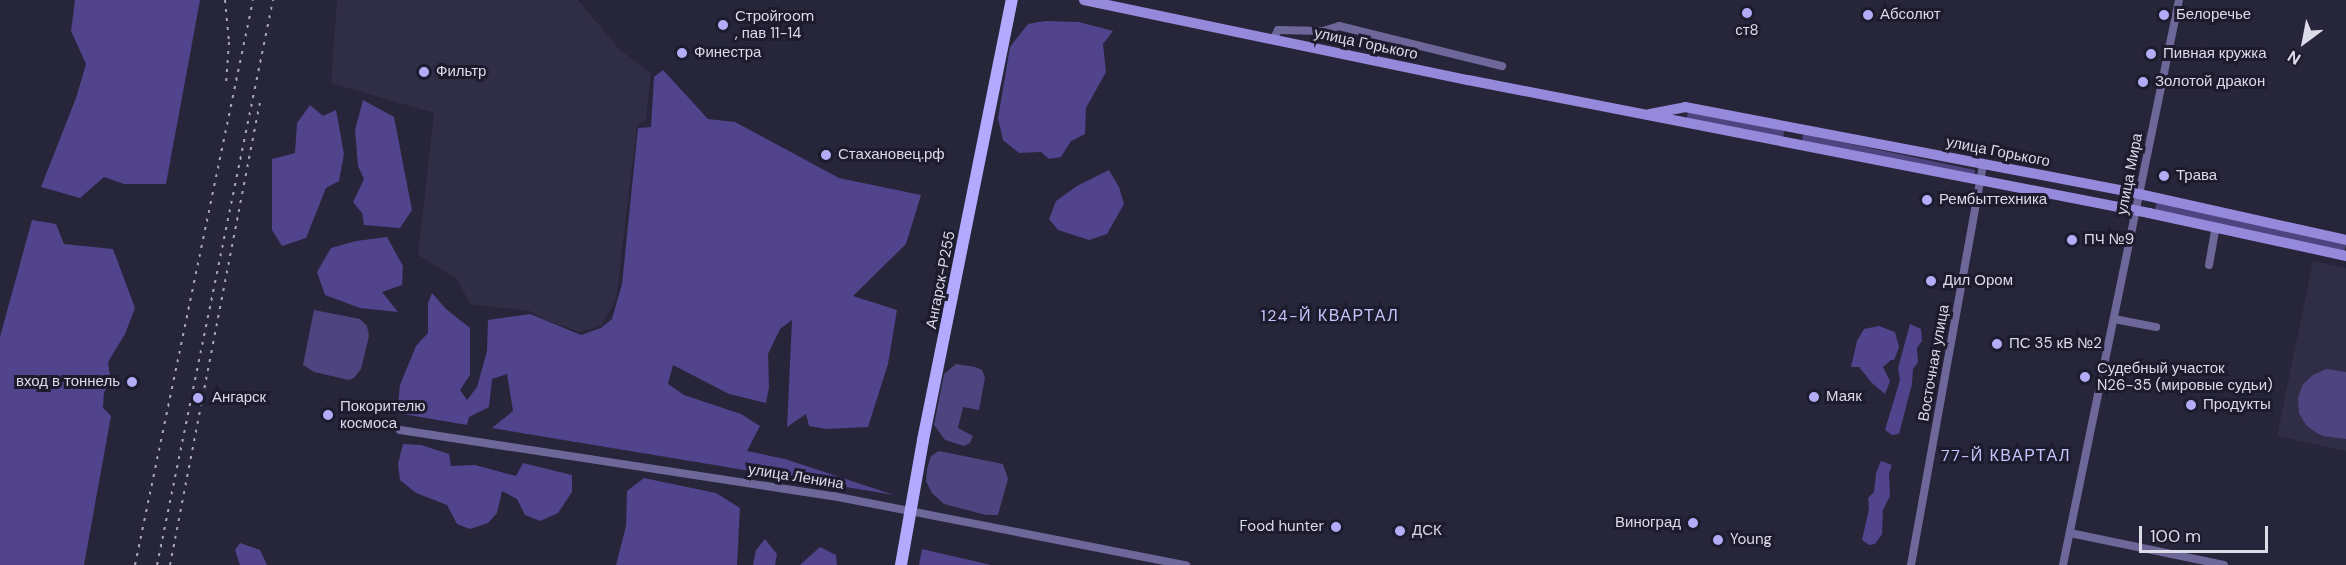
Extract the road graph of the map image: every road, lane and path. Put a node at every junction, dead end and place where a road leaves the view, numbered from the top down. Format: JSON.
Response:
{"nodes":[{"id":1,"x":1012,"y":0,"type":"edge"},
{"id":2,"x":1084,"y":0,"type":"edge"},
{"id":3,"x":2178,"y":0,"type":"edge"},
{"id":4,"x":1274,"y":40,"type":"junction"},
{"id":5,"x":1502,"y":66,"type":"dead end"},
{"id":6,"x":1643,"y":115,"type":"junction"},
{"id":7,"x":1791,"y":128,"type":"junction"},
{"id":8,"x":1788,"y":144,"type":"junction"},
{"id":9,"x":1983,"y":165,"type":"junction"},
{"id":10,"x":1981,"y":181,"type":"junction"},
{"id":11,"x":2139,"y":194,"type":"junction"},
{"id":12,"x":2136,"y":210,"type":"junction"},
{"id":13,"x":2216,"y":227,"type":"junction"},
{"id":14,"x":2346,"y":240,"type":"edge"},
{"id":15,"x":2346,"y":256,"type":"edge"},
{"id":16,"x":2209,"y":265,"type":"dead end"},
{"id":17,"x":2114,"y":319,"type":"junction"},
{"id":18,"x":2156,"y":327,"type":"dead end"},
{"id":19,"x":400,"y":430,"type":"dead end"},
{"id":20,"x":912,"y":511,"type":"junction"},
{"id":21,"x":2070,"y":533,"type":"junction"},
{"id":22,"x":901,"y":565,"type":"edge"},
{"id":23,"x":1186,"y":565,"type":"edge"},
{"id":24,"x":1911,"y":565,"type":"edge"},
{"id":25,"x":2063,"y":565,"type":"edge"},
{"id":26,"x":2224,"y":565,"type":"edge"}],
"edges":[{"from":1,"to":20,"type":"main road","name":"Ангарск-Р255"},
{"from":2,"to":4,"type":"street","name":"улица Горького"},
{"from":3,"to":11,"type":"street","name":"улица Мира"},
{"from":4,"to":5,"type":"street"},
{"from":4,"to":6,"type":"street","name":"улица Горького"},
{"from":6,"to":7,"type":"street","name":"улица Горького"},
{"from":6,"to":8,"type":"street","name":"улица Горького"},
{"from":7,"to":8,"type":"street"},
{"from":7,"to":9,"type":"street","name":"улица Горького"},
{"from":8,"to":10,"type":"street","name":"улица Горького"},
{"from":9,"to":10,"type":"street","name":"Восточная улица"},
{"from":9,"to":11,"type":"street","name":"улица Горького"},
{"from":10,"to":12,"type":"street","name":"улица Горького"},
{"from":10,"to":24,"type":"street","name":"Восточная улица"},
{"from":11,"to":12,"type":"street","name":"улица Мира"},
{"from":11,"to":14,"type":"street","name":"улица Горького"},
{"from":12,"to":13,"type":"street","name":"улица Горького"},
{"from":12,"to":17,"type":"street","name":"улица Мира"},
{"from":13,"to":15,"type":"street","name":"улица Горького"},
{"from":13,"to":16,"type":"street"},
{"from":17,"to":18,"type":"street"},
{"from":17,"to":21,"type":"street","name":"улица Мира"},
{"from":19,"to":20,"type":"street","name":"улица Ленина"},
{"from":20,"to":22,"type":"main road","name":"Ангарск-Р255"},
{"from":20,"to":23,"type":"street","name":"улица Ленина"},
{"from":21,"to":25,"type":"street","name":"улица Мира"},
{"from":21,"to":26,"type":"street"}]}
